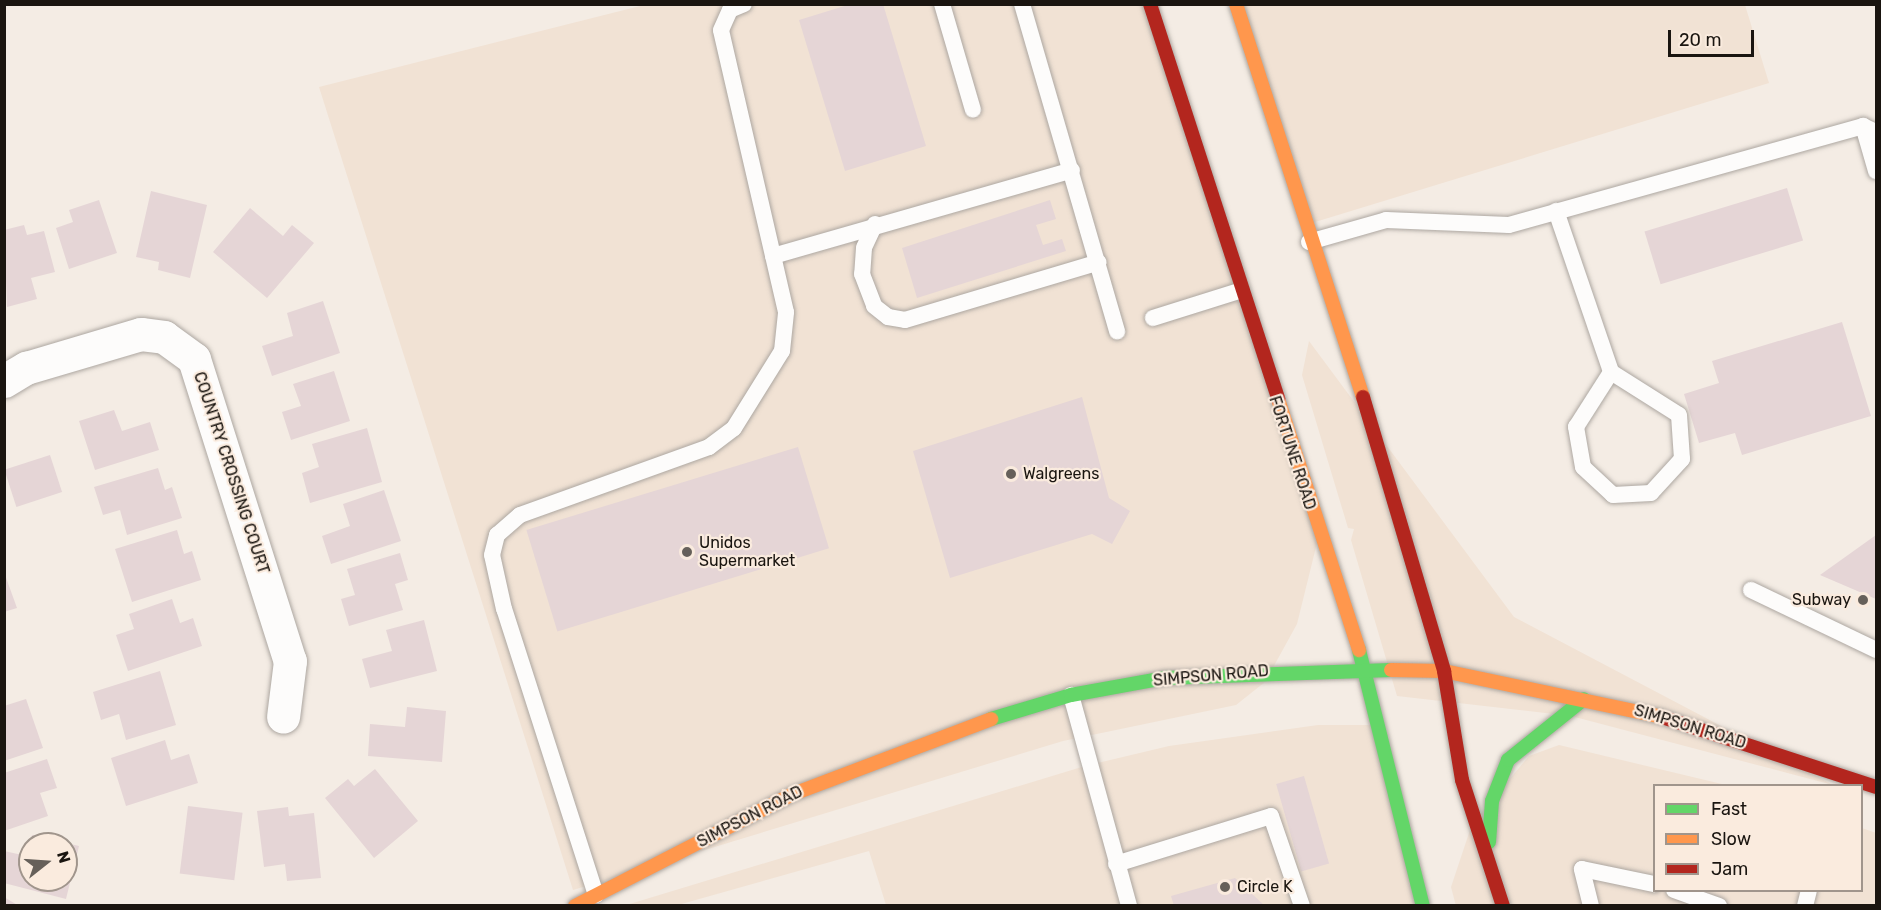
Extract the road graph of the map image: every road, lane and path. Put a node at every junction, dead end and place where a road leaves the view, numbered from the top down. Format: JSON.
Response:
{"nodes":[{"id":1,"x":744,"y":4,"type":"edge"},
{"id":2,"x":942,"y":4,"type":"edge"},
{"id":3,"x":1022,"y":4,"type":"edge"},
{"id":4,"x":1150,"y":4,"type":"edge"},
{"id":5,"x":1236,"y":4,"type":"edge"},
{"id":6,"x":973,"y":110,"type":"dead end"},
{"id":7,"x":1870,"y":129,"type":"edge"},
{"id":8,"x":1072,"y":170,"type":"junction"},
{"id":9,"x":1876,"y":171,"type":"edge"},
{"id":10,"x":1556,"y":211,"type":"junction"},
{"id":11,"x":875,"y":224,"type":"junction"},
{"id":12,"x":1309,"y":242,"type":"junction"},
{"id":13,"x":773,"y":256,"type":"junction"},
{"id":14,"x":1099,"y":262,"type":"junction"},
{"id":15,"x":1239,"y":291,"type":"junction"},
{"id":16,"x":1154,"y":318,"type":"dead end"},
{"id":17,"x":1117,"y":332,"type":"dead end"},
{"id":18,"x":1611,"y":372,"type":"junction"},
{"id":19,"x":4,"y":381,"type":"edge"},
{"id":20,"x":1751,"y":590,"type":"dead end"},
{"id":21,"x":1876,"y":650,"type":"edge"},
{"id":22,"x":1365,"y":669,"type":"junction"},
{"id":23,"x":1444,"y":671,"type":"junction"},
{"id":24,"x":1071,"y":695,"type":"junction"},
{"id":25,"x":1584,"y":699,"type":"junction"},
{"id":26,"x":283,"y":717,"type":"dead end"},
{"id":27,"x":1827,"y":779,"type":"edge"},
{"id":28,"x":1858,"y":784,"type":"edge"},
{"id":29,"x":1487,"y":856,"type":"junction"},
{"id":30,"x":1116,"y":864,"type":"junction"},
{"id":31,"x":1653,"y":884,"type":"edge"},
{"id":32,"x":1677,"y":892,"type":"edge"},
{"id":33,"x":596,"y":895,"type":"junction"},
{"id":34,"x":574,"y":906,"type":"edge"},
{"id":35,"x":1129,"y":906,"type":"edge"},
{"id":36,"x":1302,"y":906,"type":"edge"},
{"id":37,"x":1423,"y":906,"type":"edge"},
{"id":38,"x":1503,"y":906,"type":"edge"},
{"id":39,"x":1591,"y":906,"type":"edge"},
{"id":40,"x":1719,"y":906,"type":"edge"}],
"edges":[{"from":1,"to":13,"type":"lane"},
{"from":2,"to":6,"type":"lane"},
{"from":3,"to":8,"type":"lane"},
{"from":4,"to":15,"type":"main road","name":"FORTUNE ROAD"},
{"from":5,"to":12,"type":"main road"},
{"from":7,"to":9,"type":"lane"},
{"from":7,"to":10,"type":"lane"},
{"from":8,"to":11,"type":"lane"},
{"from":8,"to":14,"type":"lane"},
{"from":10,"to":12,"type":"lane"},
{"from":10,"to":18,"type":"lane"},
{"from":11,"to":13,"type":"lane"},
{"from":11,"to":14,"type":"lane"},
{"from":12,"to":23,"type":"main road"},
{"from":13,"to":33,"type":"lane"},
{"from":14,"to":17,"type":"lane"},
{"from":15,"to":16,"type":"lane"},
{"from":15,"to":22,"type":"main road","name":"FORTUNE ROAD"},
{"from":18,"to":18,"type":"lane"},
{"from":19,"to":26,"type":"street","name":"COUNTRY CROSSING COURT"},
{"from":20,"to":21,"type":"lane"},
{"from":22,"to":23,"type":"main road","name":"SIMPSON ROAD"},
{"from":22,"to":24,"type":"main road","name":"SIMPSON ROAD"},
{"from":22,"to":37,"type":"main road","name":"FORTUNE ROAD"},
{"from":23,"to":25,"type":"main road","name":"SIMPSON ROAD"},
{"from":23,"to":29,"type":"main road"},
{"from":24,"to":30,"type":"lane"},
{"from":24,"to":33,"type":"main road","name":"SIMPSON ROAD"},
{"from":25,"to":27,"type":"main road","name":"SIMPSON ROAD"},
{"from":25,"to":29,"type":"main road"},
{"from":27,"to":28,"type":"main road","name":"SIMPSON ROAD"},
{"from":29,"to":38,"type":"main road"},
{"from":30,"to":35,"type":"lane"},
{"from":30,"to":36,"type":"lane"},
{"from":31,"to":39,"type":"lane"},
{"from":32,"to":40,"type":"lane"},
{"from":33,"to":34,"type":"main road","name":"SIMPSON ROAD"}]}
